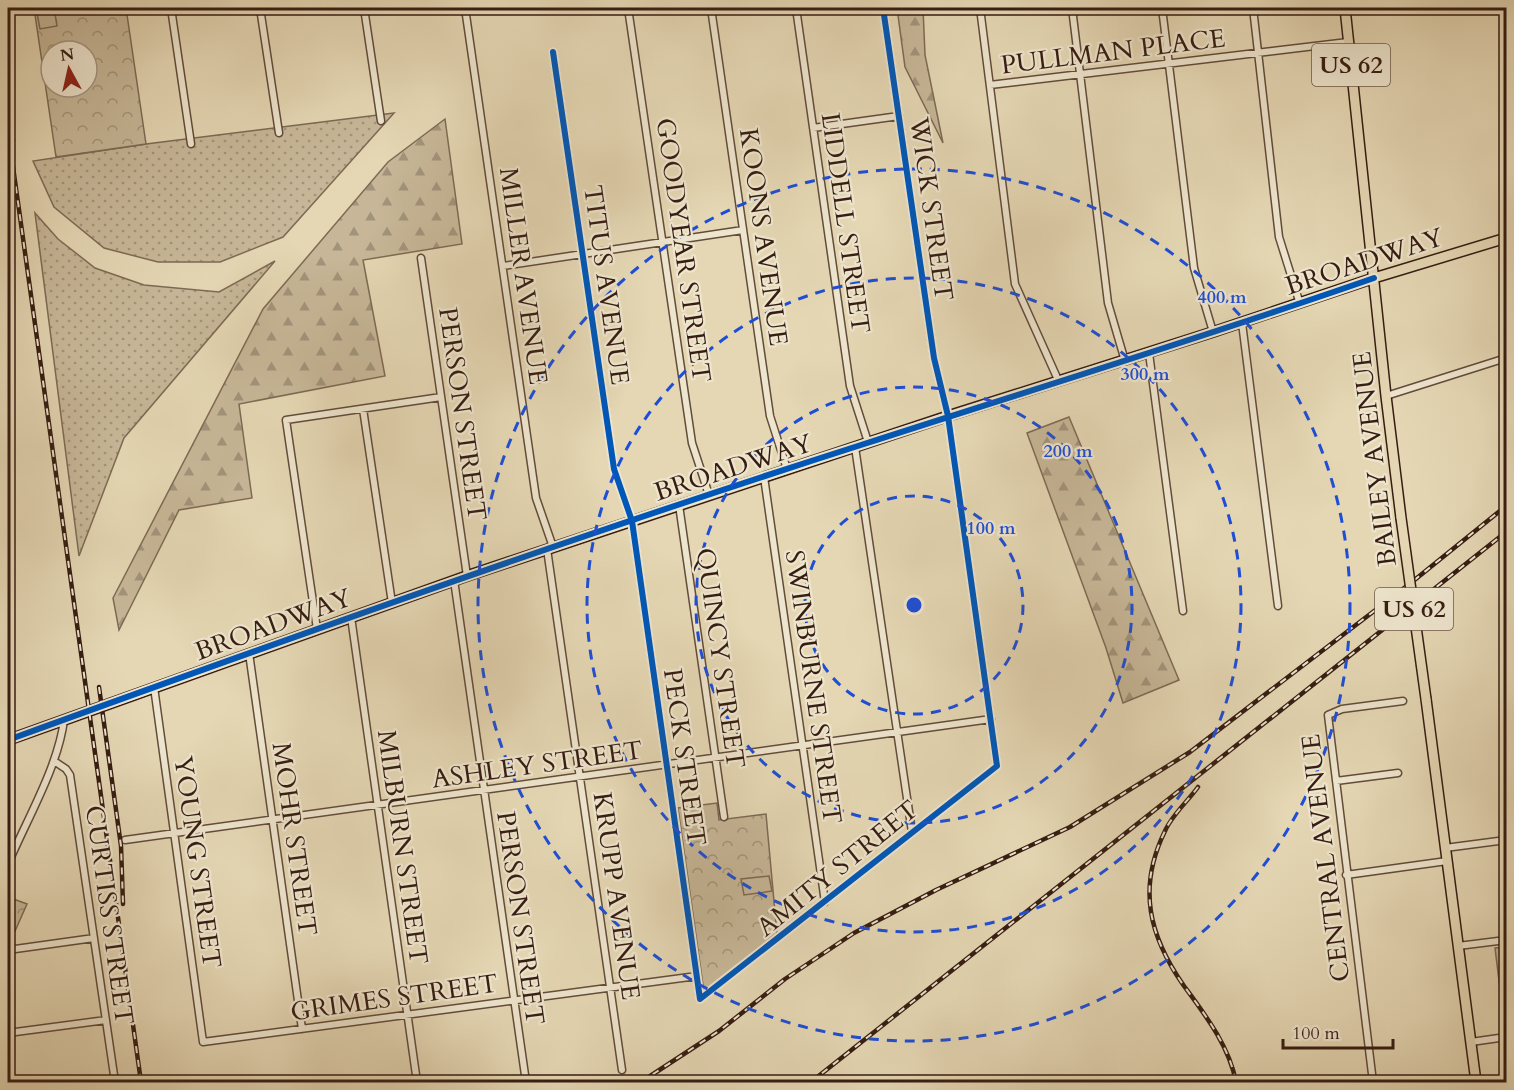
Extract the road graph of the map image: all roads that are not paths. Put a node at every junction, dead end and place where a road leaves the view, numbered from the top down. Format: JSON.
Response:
{"nodes":[{"id":1,"x":171,"y":8,"type":"edge"},
{"id":2,"x":260,"y":8,"type":"edge"},
{"id":3,"x":364,"y":8,"type":"edge"},
{"id":4,"x":465,"y":8,"type":"edge"},
{"id":5,"x":628,"y":8,"type":"edge"},
{"id":6,"x":711,"y":8,"type":"edge"},
{"id":7,"x":796,"y":8,"type":"edge"},
{"id":8,"x":883,"y":8,"type":"edge"},
{"id":9,"x":980,"y":8,"type":"edge"},
{"id":10,"x":1072,"y":8,"type":"edge"},
{"id":11,"x":1162,"y":8,"type":"edge"},
{"id":12,"x":1252,"y":8,"type":"edge"},
{"id":13,"x":1345,"y":8,"type":"edge"},
{"id":14,"x":1348,"y":42,"type":"junction"},
{"id":15,"x":553,"y":52,"type":"dead end"},
{"id":16,"x":1258,"y":53,"type":"junction"},
{"id":17,"x":1169,"y":64,"type":"junction"},
{"id":18,"x":1080,"y":75,"type":"junction"},
{"id":19,"x":990,"y":85,"type":"junction"},
{"id":20,"x":899,"y":116,"type":"junction"},
{"id":21,"x":381,"y":121,"type":"dead end"},
{"id":22,"x":813,"y":128,"type":"junction"},
{"id":23,"x":279,"y":133,"type":"dead end"},
{"id":24,"x":191,"y":144,"type":"dead end"},
{"id":25,"x":743,"y":230,"type":"junction"},
{"id":26,"x":1506,"y":238,"type":"edge"},
{"id":27,"x":663,"y":243,"type":"junction"},
{"id":28,"x":584,"y":254,"type":"junction"},
{"id":29,"x":421,"y":258,"type":"dead end"},
{"id":30,"x":503,"y":266,"type":"junction"},
{"id":31,"x":1374,"y":278,"type":"junction"},
{"id":32,"x":1300,"y":304,"type":"junction"},
{"id":33,"x":1242,"y":323,"type":"junction"},
{"id":34,"x":1213,"y":332,"type":"junction"},
{"id":35,"x":1149,"y":353,"type":"junction"},
{"id":36,"x":1506,"y":358,"type":"edge"},
{"id":37,"x":1125,"y":361,"type":"junction"},
{"id":38,"x":1059,"y":382,"type":"junction"},
{"id":39,"x":1386,"y":396,"type":"junction"},
{"id":40,"x":441,"y":397,"type":"junction"},
{"id":41,"x":363,"y":409,"type":"junction"},
{"id":42,"x":948,"y":416,"type":"junction"},
{"id":43,"x":868,"y":442,"type":"junction"},
{"id":44,"x":855,"y":447,"type":"junction"},
{"id":45,"x":787,"y":470,"type":"junction"},
{"id":46,"x":764,"y":477,"type":"junction"},
{"id":47,"x":709,"y":495,"type":"junction"},
{"id":48,"x":680,"y":505,"type":"junction"},
{"id":49,"x":632,"y":521,"type":"junction"},
{"id":50,"x":550,"y":548,"type":"junction"},
{"id":51,"x":467,"y":576,"type":"junction"},
{"id":52,"x":454,"y":580,"type":"junction"},
{"id":53,"x":392,"y":603,"type":"junction"},
{"id":54,"x":1278,"y":606,"type":"dead end"},
{"id":55,"x":1183,"y":611,"type":"dead end"},
{"id":56,"x":351,"y":617,"type":"junction"},
{"id":57,"x":317,"y":629,"type":"junction"},
{"id":58,"x":249,"y":653,"type":"junction"},
{"id":59,"x":154,"y":687,"type":"junction"},
{"id":60,"x":1403,"y":701,"type":"dead end"},
{"id":61,"x":990,"y":719,"type":"junction"},
{"id":62,"x":64,"y":720,"type":"junction"},
{"id":63,"x":897,"y":733,"type":"junction"},
{"id":64,"x":8,"y":734,"type":"edge"},
{"id":65,"x":8,"y":740,"type":"edge"},
{"id":66,"x":804,"y":747,"type":"junction"},
{"id":67,"x":716,"y":759,"type":"junction"},
{"id":68,"x":54,"y":760,"type":"junction"},
{"id":69,"x":667,"y":766,"type":"junction"},
{"id":70,"x":997,"y":766,"type":"joint"},
{"id":71,"x":1398,"y":773,"type":"dead end"},
{"id":72,"x":580,"y":778,"type":"junction"},
{"id":73,"x":1336,"y":781,"type":"junction"},
{"id":74,"x":483,"y":792,"type":"junction"},
{"id":75,"x":378,"y":806,"type":"junction"},
{"id":76,"x":724,"y":817,"type":"dead end"},
{"id":77,"x":272,"y":820,"type":"junction"},
{"id":78,"x":912,"y":832,"type":"junction"},
{"id":79,"x":175,"y":834,"type":"junction"},
{"id":80,"x":125,"y":840,"type":"dead end"},
{"id":81,"x":1506,"y":840,"type":"edge"},
{"id":82,"x":1445,"y":848,"type":"junction"},
{"id":83,"x":1447,"y":861,"type":"junction"},
{"id":84,"x":8,"y":864,"type":"edge"},
{"id":85,"x":1346,"y":875,"type":"junction"},
{"id":86,"x":825,"y":902,"type":"junction"},
{"id":87,"x":94,"y":938,"type":"junction"},
{"id":88,"x":1506,"y":940,"type":"edge"},
{"id":89,"x":1458,"y":946,"type":"junction"},
{"id":90,"x":8,"y":950,"type":"edge"},
{"id":91,"x":697,"y":976,"type":"junction"},
{"id":92,"x":610,"y":988,"type":"junction"},
{"id":93,"x":700,"y":999,"type":"joint"},
{"id":94,"x":513,"y":1001,"type":"junction"},
{"id":95,"x":407,"y":1015,"type":"junction"},
{"id":96,"x":106,"y":1020,"type":"junction"},
{"id":97,"x":302,"y":1029,"type":"junction"},
{"id":98,"x":8,"y":1033,"type":"edge"},
{"id":99,"x":1506,"y":1037,"type":"edge"},
{"id":100,"x":202,"y":1042,"type":"joint"},
{"id":101,"x":1471,"y":1042,"type":"junction"},
{"id":102,"x":622,"y":1070,"type":"dead end"},
{"id":103,"x":115,"y":1083,"type":"edge"},
{"id":104,"x":417,"y":1083,"type":"edge"},
{"id":105,"x":526,"y":1083,"type":"edge"},
{"id":106,"x":1373,"y":1083,"type":"edge"},
{"id":107,"x":1476,"y":1083,"type":"edge"}],
"edges":[{"from":1,"to":24,"type":"street"},
{"from":2,"to":23,"type":"street"},
{"from":3,"to":21,"type":"street"},
{"from":4,"to":30,"type":"street","name":"MILLER AVENUE"},
{"from":5,"to":27,"type":"street","name":"GOODYEAR STREET"},
{"from":6,"to":25,"type":"street","name":"KOONS AVENUE"},
{"from":7,"to":22,"type":"street","name":"LIDDELL STREET"},
{"from":8,"to":20,"type":"street","name":"WICK STREET"},
{"from":9,"to":19,"type":"street"},
{"from":10,"to":18,"type":"street"},
{"from":11,"to":17,"type":"street"},
{"from":12,"to":16,"type":"street"},
{"from":13,"to":14,"type":"main road","name":"BAILEY AVENUE","number":"US 62"},
{"from":14,"to":16,"type":"street","name":"PULLMAN PLACE"},
{"from":14,"to":31,"type":"main road","name":"BAILEY AVENUE","number":"US 62"},
{"from":15,"to":28,"type":"street","name":"TITUS AVENUE"},
{"from":16,"to":17,"type":"street","name":"PULLMAN PLACE"},
{"from":16,"to":32,"type":"street"},
{"from":17,"to":18,"type":"street","name":"PULLMAN PLACE"},
{"from":17,"to":34,"type":"street"},
{"from":18,"to":19,"type":"street","name":"PULLMAN PLACE"},
{"from":18,"to":37,"type":"street"},
{"from":19,"to":38,"type":"street"},
{"from":20,"to":22,"type":"street"},
{"from":20,"to":42,"type":"street","name":"WICK STREET"},
{"from":22,"to":43,"type":"street","name":"LIDDELL STREET"},
{"from":25,"to":27,"type":"street"},
{"from":25,"to":45,"type":"street","name":"KOONS AVENUE"},
{"from":26,"to":31,"type":"main road","name":"BROADWAY"},
{"from":27,"to":28,"type":"street"},
{"from":27,"to":47,"type":"street","name":"GOODYEAR STREET"},
{"from":28,"to":30,"type":"street"},
{"from":28,"to":49,"type":"street","name":"TITUS AVENUE"},
{"from":29,"to":40,"type":"street","name":"PERSON STREET"},
{"from":30,"to":50,"type":"street","name":"MILLER AVENUE"},
{"from":31,"to":32,"type":"main road","name":"BROADWAY"},
{"from":31,"to":39,"type":"main road","name":"BAILEY AVENUE","number":"US 62"},
{"from":32,"to":33,"type":"main road","name":"BROADWAY"},
{"from":33,"to":34,"type":"main road","name":"BROADWAY"},
{"from":33,"to":54,"type":"street"},
{"from":34,"to":35,"type":"main road","name":"BROADWAY"},
{"from":35,"to":37,"type":"main road","name":"BROADWAY"},
{"from":35,"to":55,"type":"street"},
{"from":36,"to":39,"type":"street"},
{"from":37,"to":38,"type":"main road","name":"BROADWAY"},
{"from":38,"to":42,"type":"main road","name":"BROADWAY"},
{"from":39,"to":82,"type":"main road","name":"BAILEY AVENUE","number":"US 62","bridge":true},
{"from":40,"to":41,"type":"street"},
{"from":40,"to":51,"type":"street","name":"PERSON STREET"},
{"from":41,"to":53,"type":"street"},
{"from":41,"to":57,"type":"street"},
{"from":42,"to":43,"type":"main road","name":"BROADWAY"},
{"from":42,"to":61,"type":"street","name":"WICK STREET"},
{"from":43,"to":44,"type":"main road","name":"BROADWAY"},
{"from":44,"to":45,"type":"main road","name":"BROADWAY"},
{"from":44,"to":63,"type":"street"},
{"from":45,"to":46,"type":"main road","name":"BROADWAY"},
{"from":46,"to":47,"type":"main road","name":"BROADWAY"},
{"from":46,"to":66,"type":"street","name":"SWINBURNE STREET"},
{"from":47,"to":48,"type":"main road","name":"BROADWAY"},
{"from":48,"to":49,"type":"main road","name":"BROADWAY"},
{"from":48,"to":67,"type":"street","name":"QUINCY STREET"},
{"from":49,"to":50,"type":"main road","name":"BROADWAY"},
{"from":49,"to":69,"type":"street","name":"PECK STREET"},
{"from":50,"to":51,"type":"main road","name":"BROADWAY"},
{"from":50,"to":72,"type":"street","name":"KRUPP AVENUE"},
{"from":51,"to":52,"type":"main road","name":"BROADWAY"},
{"from":52,"to":53,"type":"main road","name":"BROADWAY"},
{"from":52,"to":74,"type":"street","name":"PERSON STREET"},
{"from":53,"to":56,"type":"main road","name":"BROADWAY"},
{"from":56,"to":57,"type":"main road","name":"BROADWAY"},
{"from":56,"to":75,"type":"street","name":"MILBURN STREET"},
{"from":57,"to":58,"type":"main road","name":"BROADWAY"},
{"from":58,"to":59,"type":"main road","name":"BROADWAY"},
{"from":58,"to":77,"type":"street","name":"MOHR STREET"},
{"from":59,"to":62,"type":"main road","name":"BROADWAY"},
{"from":59,"to":79,"type":"street","name":"YOUNG STREET"},
{"from":60,"to":73,"type":"street","name":"CENTRAL AVENUE"},
{"from":61,"to":63,"type":"street","name":"ASHLEY STREET"},
{"from":61,"to":70,"type":"street","name":"WICK STREET"},
{"from":62,"to":65,"type":"main road","name":"BROADWAY"},
{"from":62,"to":68,"type":"street"},
{"from":63,"to":66,"type":"street","name":"ASHLEY STREET"},
{"from":63,"to":78,"type":"street"},
{"from":64,"to":65,"type":"street"},
{"from":66,"to":67,"type":"street","name":"ASHLEY STREET"},
{"from":66,"to":86,"type":"street","name":"SWINBURNE STREET"},
{"from":67,"to":69,"type":"street","name":"ASHLEY STREET"},
{"from":67,"to":76,"type":"street","name":"QUINCY STREET"},
{"from":68,"to":84,"type":"street"},
{"from":68,"to":87,"type":"street","name":"CURTISS STREET"},
{"from":69,"to":72,"type":"street","name":"ASHLEY STREET"},
{"from":69,"to":91,"type":"street","name":"PECK STREET"},
{"from":70,"to":78,"type":"street","name":"AMITY STREET"},
{"from":71,"to":73,"type":"street"},
{"from":72,"to":74,"type":"street","name":"ASHLEY STREET"},
{"from":72,"to":92,"type":"street","name":"KRUPP AVENUE"},
{"from":73,"to":85,"type":"street","name":"CENTRAL AVENUE"},
{"from":74,"to":75,"type":"street","name":"ASHLEY STREET"},
{"from":74,"to":94,"type":"street","name":"PERSON STREET"},
{"from":75,"to":77,"type":"street","name":"ASHLEY STREET"},
{"from":75,"to":95,"type":"street","name":"MILBURN STREET"},
{"from":77,"to":79,"type":"street","name":"ASHLEY STREET"},
{"from":77,"to":97,"type":"street","name":"MOHR STREET"},
{"from":78,"to":86,"type":"street","name":"AMITY STREET"},
{"from":79,"to":80,"type":"street","name":"ASHLEY STREET"},
{"from":79,"to":100,"type":"street","name":"YOUNG STREET"},
{"from":81,"to":82,"type":"street"},
{"from":82,"to":83,"type":"main road","name":"BAILEY AVENUE","number":"US 62"},
{"from":83,"to":85,"type":"street"},
{"from":83,"to":89,"type":"main road","name":"BAILEY AVENUE","number":"US 62"},
{"from":85,"to":106,"type":"street","name":"CENTRAL AVENUE"},
{"from":86,"to":93,"type":"street","name":"AMITY STREET"},
{"from":87,"to":90,"type":"street"},
{"from":87,"to":96,"type":"street","name":"CURTISS STREET"},
{"from":88,"to":89,"type":"street"},
{"from":89,"to":101,"type":"main road","name":"BAILEY AVENUE","number":"US 62"},
{"from":91,"to":92,"type":"street","name":"GRIMES STREET"},
{"from":91,"to":93,"type":"street","name":"PECK STREET"},
{"from":92,"to":94,"type":"street","name":"GRIMES STREET"},
{"from":92,"to":102,"type":"street","name":"KRUPP AVENUE"},
{"from":94,"to":95,"type":"street","name":"GRIMES STREET"},
{"from":94,"to":105,"type":"street","name":"PERSON STREET"},
{"from":95,"to":97,"type":"street","name":"GRIMES STREET"},
{"from":95,"to":104,"type":"street","name":"MILBURN STREET"},
{"from":96,"to":98,"type":"street"},
{"from":96,"to":103,"type":"street","name":"CURTISS STREET"},
{"from":97,"to":100,"type":"street","name":"GRIMES STREET"},
{"from":99,"to":101,"type":"street"},
{"from":101,"to":107,"type":"main road","name":"BAILEY AVENUE","number":"US 62"}]}
